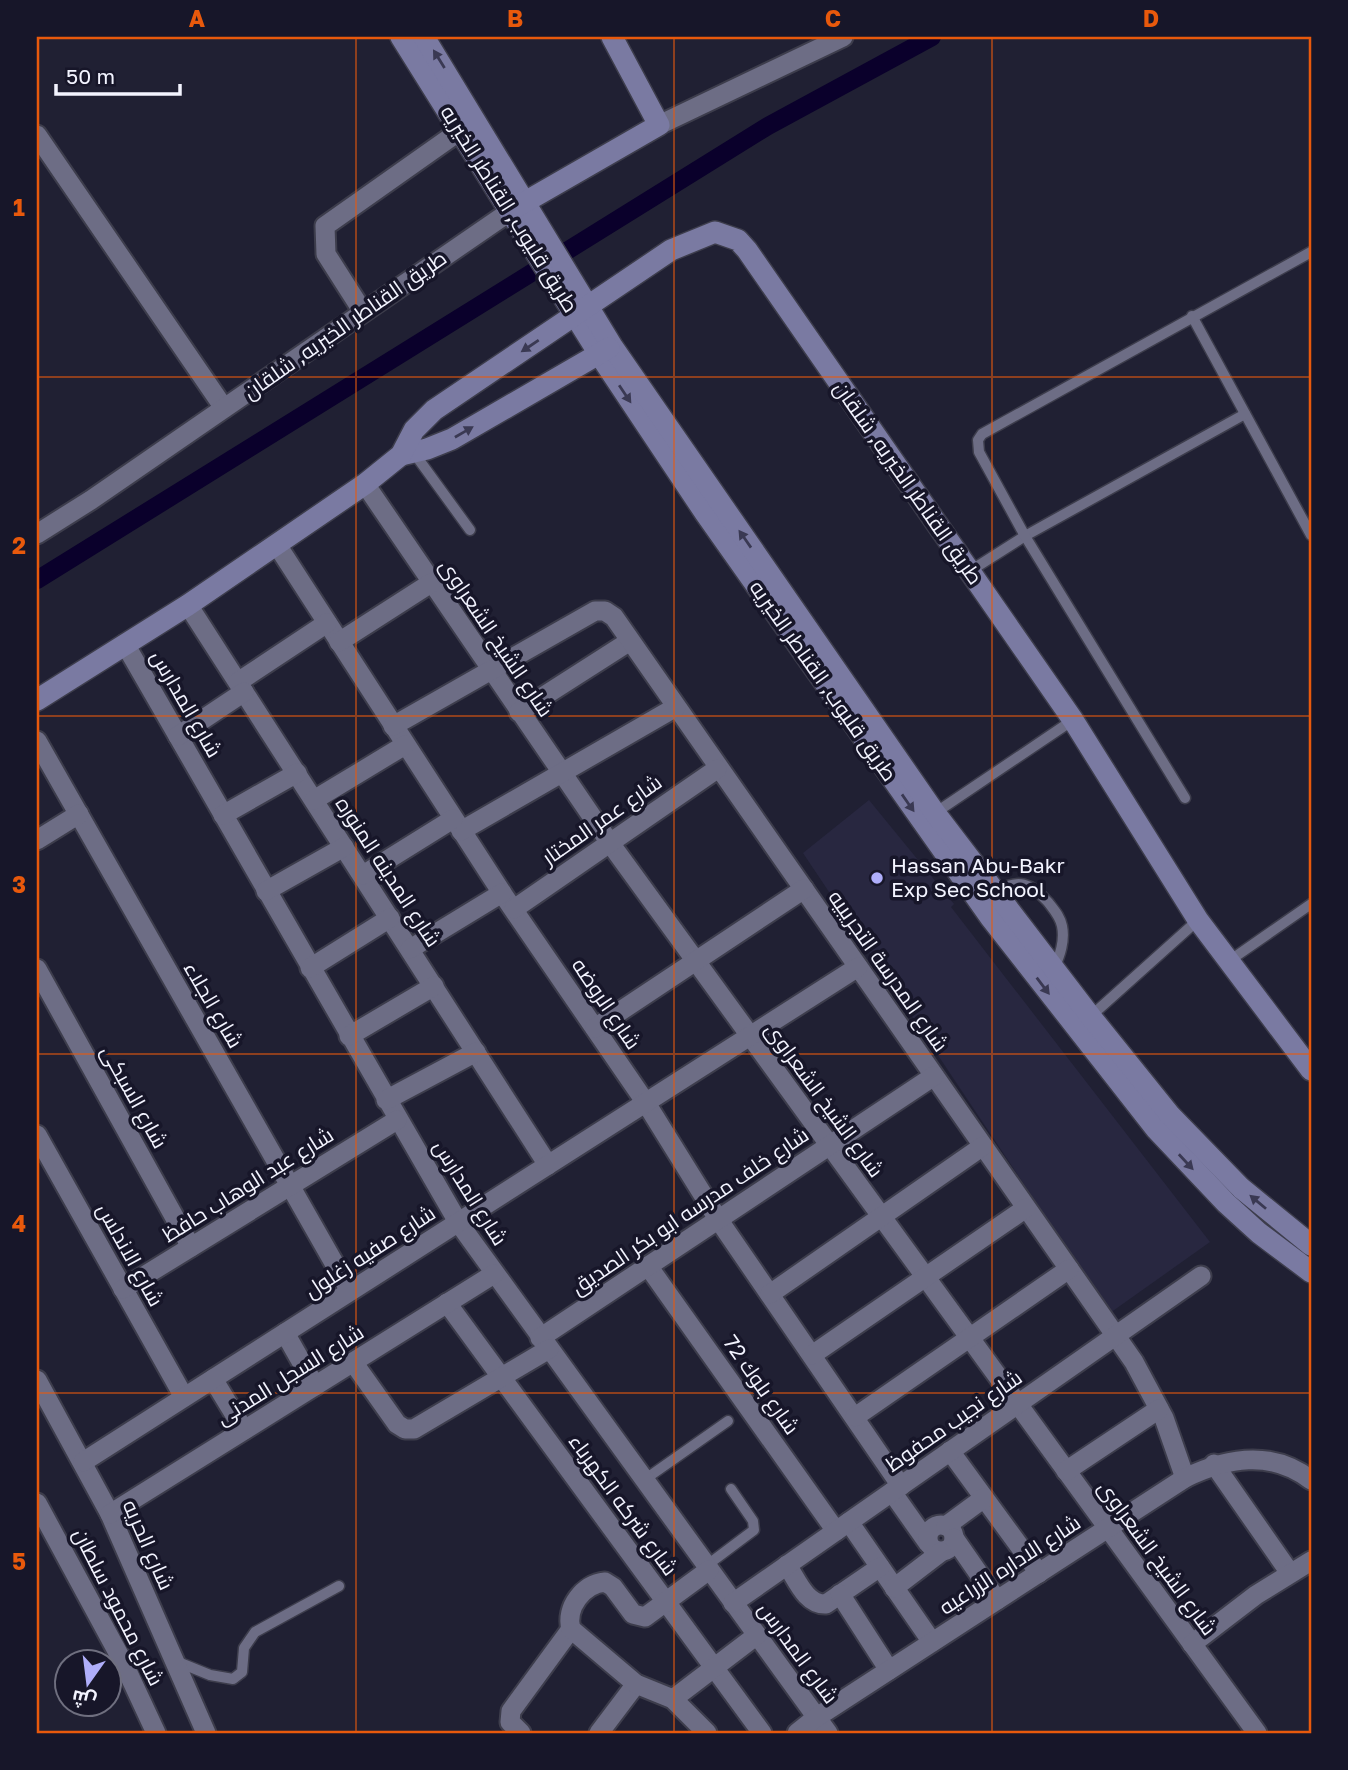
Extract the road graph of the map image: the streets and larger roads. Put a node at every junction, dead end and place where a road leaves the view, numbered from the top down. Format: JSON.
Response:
{"nodes":[{"id":1,"x":401,"y":37,"type":"edge"},
{"id":2,"x":424,"y":37,"type":"edge"},
{"id":3,"x":612,"y":37,"type":"edge"},
{"id":4,"x":844,"y":37,"type":"edge"},
{"id":5,"x":659,"y":125,"type":"junction"},
{"id":6,"x":461,"y":130,"type":"junction"},
{"id":7,"x":37,"y":135,"type":"edge"},
{"id":8,"x":519,"y":205,"type":"junction"},
{"id":9,"x":576,"y":303,"type":"junction"},
{"id":10,"x":363,"y":312,"type":"junction"},
{"id":11,"x":605,"y":350,"type":"junction"},
{"id":12,"x":225,"y":408,"type":"junction"},
{"id":13,"x":408,"y":454,"type":"junction"},
{"id":14,"x":365,"y":484,"type":"junction"},
{"id":15,"x":37,"y":534,"type":"edge"},
{"id":16,"x":276,"y":545,"type":"junction"},
{"id":17,"x":431,"y":583,"type":"junction"},
{"id":18,"x":188,"y":605,"type":"junction"},
{"id":19,"x":327,"y":623,"type":"junction"},
{"id":20,"x":630,"y":641,"type":"junction"},
{"id":21,"x":339,"y":642,"type":"junction"},
{"id":22,"x":125,"y":644,"type":"junction"},
{"id":23,"x":490,"y":670,"type":"junction"},
{"id":24,"x":241,"y":687,"type":"junction"},
{"id":25,"x":37,"y":700,"type":"edge"},
{"id":26,"x":676,"y":707,"type":"junction"},
{"id":27,"x":519,"y":712,"type":"junction"},
{"id":28,"x":393,"y":726,"type":"junction"},
{"id":29,"x":178,"y":736,"type":"junction"},
{"id":30,"x":37,"y":741,"type":"edge"},
{"id":31,"x":405,"y":745,"type":"junction"},
{"id":32,"x":717,"y":769,"type":"junction"},
{"id":33,"x":297,"y":773,"type":"junction"},
{"id":34,"x":561,"y":773,"type":"junction"},
{"id":35,"x":314,"y":800,"type":"junction"},
{"id":36,"x":79,"y":814,"type":"junction"},
{"id":37,"x":223,"y":815,"type":"junction"},
{"id":38,"x":457,"y":825,"type":"junction"},
{"id":39,"x":37,"y":840,"type":"edge"},
{"id":40,"x":610,"y":843,"type":"junction"},
{"id":41,"x":344,"y":847,"type":"junction"},
{"id":42,"x":363,"y":875,"type":"junction"},
{"id":43,"x":804,"y":889,"type":"junction"},
{"id":44,"x":267,"y":891,"type":"junction"},
{"id":45,"x":502,"y":893,"type":"junction"},
{"id":46,"x":988,"y":898,"type":"junction"},
{"id":47,"x":514,"y":909,"type":"junction"},
{"id":48,"x":390,"y":918,"type":"junction"},
{"id":49,"x":410,"y":949,"type":"junction"},
{"id":50,"x":695,"y":961,"type":"junction"},
{"id":51,"x":858,"y":967,"type":"junction"},
{"id":52,"x":310,"y":968,"type":"junction"},
{"id":53,"x":37,"y":970,"type":"edge"},
{"id":54,"x":434,"y":986,"type":"junction"},
{"id":55,"x":1084,"y":1023,"type":"junction"},
{"id":56,"x":595,"y":1028,"type":"junction"},
{"id":57,"x":349,"y":1036,"type":"junction"},
{"id":58,"x":750,"y":1036,"type":"junction"},
{"id":59,"x":476,"y":1052,"type":"junction"},
{"id":60,"x":1311,"y":1070,"type":"edge"},
{"id":61,"x":934,"y":1076,"type":"junction"},
{"id":62,"x":386,"y":1100,"type":"junction"},
{"id":63,"x":646,"y":1103,"type":"junction"},
{"id":64,"x":397,"y":1120,"type":"junction"},
{"id":65,"x":37,"y":1135,"type":"edge"},
{"id":66,"x":829,"y":1146,"type":"junction"},
{"id":67,"x":983,"y":1146,"type":"junction"},
{"id":68,"x":548,"y":1165,"type":"junction"},
{"id":69,"x":290,"y":1186,"type":"junction"},
{"id":70,"x":1026,"y":1208,"type":"junction"},
{"id":71,"x":881,"y":1217,"type":"junction"},
{"id":72,"x":718,"y":1219,"type":"junction"},
{"id":73,"x":458,"y":1223,"type":"junction"},
{"id":74,"x":1309,"y":1241,"type":"edge"},
{"id":75,"x":191,"y":1247,"type":"junction"},
{"id":76,"x":648,"y":1266,"type":"junction"},
{"id":77,"x":1069,"y":1269,"type":"junction"},
{"id":78,"x":1311,"y":1272,"type":"edge"},
{"id":79,"x":495,"y":1274,"type":"junction"},
{"id":80,"x":1201,"y":1276,"type":"dead end"},
{"id":81,"x":925,"y":1277,"type":"junction"},
{"id":82,"x":123,"y":1289,"type":"junction"},
{"id":83,"x":350,"y":1291,"type":"junction"},
{"id":84,"x":770,"y":1294,"type":"junction"},
{"id":85,"x":447,"y":1303,"type":"junction"},
{"id":86,"x":285,"y":1333,"type":"junction"},
{"id":87,"x":1115,"y":1336,"type":"junction"},
{"id":88,"x":969,"y":1338,"type":"junction"},
{"id":89,"x":545,"y":1344,"type":"junction"},
{"id":90,"x":812,"y":1354,"type":"junction"},
{"id":91,"x":353,"y":1362,"type":"junction"},
{"id":92,"x":502,"y":1377,"type":"junction"},
{"id":93,"x":213,"y":1379,"type":"junction"},
{"id":94,"x":37,"y":1380,"type":"edge"},
{"id":95,"x":315,"y":1386,"type":"junction"},
{"id":96,"x":184,"y":1397,"type":"junction"},
{"id":97,"x":1017,"y":1404,"type":"junction"},
{"id":98,"x":1159,"y":1409,"type":"junction"},
{"id":99,"x":855,"y":1417,"type":"junction"},
{"id":100,"x":244,"y":1430,"type":"junction"},
{"id":101,"x":950,"y":1451,"type":"junction"},
{"id":102,"x":83,"y":1462,"type":"junction"},
{"id":103,"x":1214,"y":1464,"type":"junction"},
{"id":104,"x":1066,"y":1471,"type":"junction"},
{"id":105,"x":1185,"y":1478,"type":"junction"},
{"id":106,"x":1311,"y":1480,"type":"edge"},
{"id":107,"x":897,"y":1489,"type":"junction"},
{"id":108,"x":984,"y":1498,"type":"junction"},
{"id":109,"x":37,"y":1503,"type":"edge"},
{"id":110,"x":110,"y":1514,"type":"junction"},
{"id":111,"x":842,"y":1527,"type":"junction"},
{"id":112,"x":1107,"y":1528,"type":"junction"},
{"id":113,"x":942,"y":1539,"type":"junction"},
{"id":114,"x":1311,"y":1562,"type":"edge"},
{"id":115,"x":787,"y":1565,"type":"junction"},
{"id":116,"x":880,"y":1567,"type":"junction"},
{"id":117,"x":708,"y":1568,"type":"junction"},
{"id":118,"x":1039,"y":1573,"type":"junction"},
{"id":119,"x":1290,"y":1573,"type":"junction"},
{"id":120,"x":894,"y":1588,"type":"junction"},
{"id":121,"x":840,"y":1594,"type":"junction"},
{"id":122,"x":997,"y":1600,"type":"junction"},
{"id":123,"x":666,"y":1602,"type":"junction"},
{"id":124,"x":733,"y":1603,"type":"junction"},
{"id":125,"x":571,"y":1629,"type":"junction"},
{"id":126,"x":757,"y":1635,"type":"junction"},
{"id":127,"x":932,"y":1642,"type":"junction"},
{"id":128,"x":1192,"y":1644,"type":"junction"},
{"id":129,"x":714,"y":1668,"type":"junction"},
{"id":130,"x":889,"y":1670,"type":"junction"},
{"id":131,"x":636,"y":1684,"type":"junction"},
{"id":132,"x":673,"y":1699,"type":"junction"},
{"id":133,"x":822,"y":1725,"type":"edge"},
{"id":134,"x":156,"y":1733,"type":"edge"},
{"id":135,"x":206,"y":1733,"type":"edge"},
{"id":136,"x":522,"y":1733,"type":"edge"},
{"id":137,"x":599,"y":1733,"type":"edge"},
{"id":138,"x":707,"y":1733,"type":"edge"},
{"id":139,"x":762,"y":1733,"type":"edge"},
{"id":140,"x":797,"y":1733,"type":"edge"},
{"id":141,"x":1257,"y":1733,"type":"edge"}],
"edges":[{"from":1,"to":6,"type":"main road","name":"طريق قليوب, القناطر الخيريه"},
{"from":8,"to":2,"type":"main road","name":"طريق قليوب, القناطر الخيريه","one_way":true},
{"from":3,"to":5,"type":"main road"},
{"from":4,"to":5,"type":"street"},
{"from":5,"to":8,"type":"main road","name":"طريق القناطر الخيريه, شلقان"},
{"from":6,"to":8,"type":"main road","name":"طريق قليوب, القناطر الخيريه"},
{"from":6,"to":10,"type":"street"},
{"from":7,"to":12,"type":"street"},
{"from":8,"to":9,"type":"main road","name":"طريق قليوب, القناطر الخيريه"},
{"from":8,"to":10,"type":"street","name":"طريق القناطر الخيريه, شلقان"},
{"from":9,"to":11,"type":"main road","name":"طريق قليوب, القناطر الخيريه"},
{"from":9,"to":13,"type":"main road","name":"طريق القناطر الخيريه, شلقان","one_way":true},
{"from":9,"to":60,"type":"main road","name":"طريق القناطر الخيريه, شلقان"},
{"from":10,"to":12,"type":"street","name":"طريق القناطر الخيريه, شلقان"},
{"from":13,"to":11,"type":"main road","name":"طريق القناطر الخيريه, شلقان","one_way":true},
{"from":46,"to":11,"type":"main road","name":"طريق قليوب, القناطر الخيريه","one_way":true},
{"from":11,"to":46,"type":"main road","name":"طريق قليوب, القناطر الخيريه","one_way":true},
{"from":12,"to":15,"type":"street","name":"طريق القناطر الخيريه, شلقان"},
{"from":13,"to":14,"type":"main road","name":"طريق القناطر الخيريه, شلقان"},
{"from":14,"to":16,"type":"main road","name":"طريق القناطر الخيريه, شلقان"},
{"from":14,"to":17,"type":"street","name":"شارع الشيخ الشعراوى"},
{"from":16,"to":18,"type":"main road","name":"طريق القناطر الخيريه, شلقان"},
{"from":16,"to":19,"type":"street","name":"شارع الروضه"},
{"from":17,"to":21,"type":"street"},
{"from":17,"to":23,"type":"street","name":"شارع الشيخ الشعراوى"},
{"from":18,"to":22,"type":"main road","name":"طريق القناطر الخيريه, شلقان"},
{"from":18,"to":24,"type":"street","name":"شارع المدينه المنوره"},
{"from":19,"to":21,"type":"street","name":"شارع الروضه"},
{"from":19,"to":24,"type":"street"},
{"from":20,"to":23,"type":"street","name":"شارع المدرسة التجريبيه"},
{"from":20,"to":26,"type":"street","name":"شارع المدرسة التجريبيه"},
{"from":20,"to":27,"type":"street"},
{"from":21,"to":28,"type":"street","name":"شارع الروضه"},
{"from":22,"to":25,"type":"main road","name":"طريق القناطر الخيريه, شلقان"},
{"from":22,"to":29,"type":"street","name":"شارع المدارس"},
{"from":23,"to":27,"type":"street","name":"شارع الشيخ الشعراوى"},
{"from":23,"to":28,"type":"street","name":"شارع المدرسة التجريبيه"},
{"from":24,"to":29,"type":"street"},
{"from":24,"to":33,"type":"street","name":"شارع المدينه المنوره"},
{"from":26,"to":32,"type":"street","name":"شارع المدرسة التجريبيه"},
{"from":26,"to":34,"type":"street"},
{"from":27,"to":34,"type":"street","name":"شارع الشيخ الشعراوى"},
{"from":28,"to":31,"type":"street","name":"شارع الروضه"},
{"from":29,"to":37,"type":"street","name":"شارع المدارس"},
{"from":30,"to":36,"type":"street","name":"شارع الجلاء"},
{"from":31,"to":35,"type":"street"},
{"from":31,"to":38,"type":"street","name":"شارع الروضه"},
{"from":32,"to":40,"type":"street","name":"شارع عمر المختار"},
{"from":32,"to":43,"type":"street","name":"شارع المدرسة التجريبيه"},
{"from":33,"to":35,"type":"street","name":"شارع المدينه المنوره"},
{"from":33,"to":37,"type":"street"},
{"from":34,"to":38,"type":"street"},
{"from":34,"to":40,"type":"street","name":"شارع الشيخ الشعراوى"},
{"from":35,"to":41,"type":"street","name":"شارع المدينه المنوره"},
{"from":36,"to":39,"type":"street"},
{"from":36,"to":69,"type":"street","name":"شارع الجلاء"},
{"from":37,"to":44,"type":"street","name":"شارع المدارس"},
{"from":38,"to":42,"type":"street"},
{"from":38,"to":45,"type":"street","name":"شارع الروضه"},
{"from":40,"to":47,"type":"street","name":"شارع عمر المختار"},
{"from":40,"to":50,"type":"street","name":"شارع الشيخ الشعراوى"},
{"from":41,"to":42,"type":"street","name":"شارع المدينه المنوره"},
{"from":41,"to":44,"type":"street"},
{"from":42,"to":48,"type":"street","name":"شارع المدينه المنوره"},
{"from":43,"to":50,"type":"street"},
{"from":43,"to":51,"type":"street","name":"شارع المدرسة التجريبيه"},
{"from":44,"to":52,"type":"street","name":"شارع المدارس"},
{"from":45,"to":47,"type":"street","name":"شارع الروضه"},
{"from":45,"to":49,"type":"street"},
{"from":46,"to":55,"type":"main road","name":"طريق قليوب, القناطر الخيريه","one_way":true},
{"from":46,"to":55,"type":"main road","name":"طريق قليوب, القناطر الخيريه"},
{"from":47,"to":56,"type":"street","name":"شارع الروضه"},
{"from":48,"to":49,"type":"street","name":"شارع المدينه المنوره"},
{"from":48,"to":52,"type":"street"},
{"from":49,"to":54,"type":"street","name":"شارع المدينه المنوره"},
{"from":50,"to":56,"type":"street"},
{"from":50,"to":58,"type":"street","name":"شارع الشيخ الشعراوى"},
{"from":51,"to":58,"type":"street","name":"شارع صفيه زغلول"},
{"from":51,"to":61,"type":"street","name":"شارع المدرسة التجريبيه"},
{"from":52,"to":57,"type":"street","name":"شارع المدارس"},
{"from":53,"to":75,"type":"street","name":"شارع السبكى"},
{"from":54,"to":57,"type":"street"},
{"from":54,"to":59,"type":"street","name":"شارع المدينه المنوره"},
{"from":74,"to":55,"type":"main road","name":"طريق قليوب, القناطر الخيريه","one_way":true},
{"from":55,"to":78,"type":"main road","name":"طريق قليوب, القناطر الخيريه","one_way":true},
{"from":56,"to":63,"type":"street","name":"شارع الروضه"},
{"from":57,"to":62,"type":"street","name":"شارع المدارس"},
{"from":58,"to":63,"type":"street","name":"شارع صفيه زغلول"},
{"from":58,"to":66,"type":"street","name":"شارع الشيخ الشعراوى"},
{"from":59,"to":62,"type":"street"},
{"from":59,"to":68,"type":"street","name":"شارع المدينه المنوره"},
{"from":61,"to":66,"type":"street","name":"شارع خلف مدرسه ابو بكر الصديق"},
{"from":61,"to":67,"type":"street","name":"شارع المدرسة التجريبيه"},
{"from":62,"to":64,"type":"street","name":"شارع المدارس"},
{"from":63,"to":68,"type":"street","name":"شارع صفيه زغلول"},
{"from":63,"to":72,"type":"street","name":"شارع الروضه"},
{"from":64,"to":69,"type":"street","name":"شارع عبد الوهاب حافظ"},
{"from":64,"to":73,"type":"street","name":"شارع المدارس"},
{"from":65,"to":82,"type":"street","name":"شارع الاندلس"},
{"from":66,"to":71,"type":"street","name":"شارع الشيخ الشعراوى"},
{"from":66,"to":72,"type":"street","name":"شارع خلف مدرسه ابو بكر الصديق"},
{"from":67,"to":70,"type":"street","name":"شارع المدرسة التجريبيه"},
{"from":67,"to":71,"type":"street"},
{"from":68,"to":73,"type":"street","name":"شارع صفيه زغلول"},
{"from":69,"to":75,"type":"street","name":"شارع عبد الوهاب حافظ"},
{"from":69,"to":83,"type":"street","name":"شارع الجلاء"},
{"from":70,"to":77,"type":"street","name":"شارع المدرسة التجريبيه"},
{"from":70,"to":81,"type":"street"},
{"from":71,"to":81,"type":"street","name":"شارع الشيخ الشعراوى"},
{"from":71,"to":84,"type":"street"},
{"from":72,"to":76,"type":"street","name":"شارع خلف مدرسه ابو بكر الصديق"},
{"from":72,"to":84,"type":"street","name":"شارع الروضه"},
{"from":73,"to":79,"type":"street","name":"شارع المدارس"},
{"from":73,"to":83,"type":"street","name":"شارع صفيه زغلول"},
{"from":75,"to":82,"type":"street","name":"شارع عبد الوهاب حافظ"},
{"from":76,"to":89,"type":"street","name":"شارع خلف مدرسه ابو بكر الصديق"},
{"from":76,"to":111,"type":"street","name":"شارع بلوك 72"},
{"from":77,"to":87,"type":"street","name":"شارع المدرسة التجريبيه"},
{"from":77,"to":88,"type":"street"},
{"from":79,"to":85,"type":"street","name":"شارع السجل المدنى"},
{"from":79,"to":89,"type":"street","name":"شارع المدارس"},
{"from":80,"to":87,"type":"street","name":"شارع نجيب محفوظ"},
{"from":81,"to":88,"type":"street","name":"شارع الشيخ الشعراوى"},
{"from":81,"to":90,"type":"street"},
{"from":82,"to":96,"type":"street","name":"شارع الاندلس"},
{"from":83,"to":86,"type":"street","name":"شارع صفيه زغلول"},
{"from":84,"to":90,"type":"street","name":"شارع الروضه"},
{"from":85,"to":91,"type":"street","name":"شارع السجل المدنى"},
{"from":85,"to":92,"type":"street","name":"شارع شركه الكهرباء"},
{"from":86,"to":93,"type":"street","name":"شارع صفيه زغلول"},
{"from":86,"to":95,"type":"street"},
{"from":87,"to":97,"type":"street","name":"شارع نجيب محفوظ"},
{"from":87,"to":98,"type":"street","name":"شارع المدرسة التجريبيه"},
{"from":88,"to":97,"type":"street","name":"شارع الشيخ الشعراوى"},
{"from":88,"to":99,"type":"street"},
{"from":89,"to":92,"type":"street","name":"شارع خلف مدرسه ابو بكر الصديق"},
{"from":89,"to":117,"type":"street","name":"شارع المدارس"},
{"from":90,"to":99,"type":"street","name":"شارع الروضه"},
{"from":91,"to":92,"type":"street","name":"شارع خلف مدرسه ابو بكر الصديق"},
{"from":91,"to":95,"type":"street","name":"شارع السجل المدنى"},
{"from":92,"to":123,"type":"street","name":"شارع شركه الكهرباء"},
{"from":93,"to":96,"type":"street","name":"شارع صفيه زغلول"},
{"from":93,"to":100,"type":"street"},
{"from":94,"to":102,"type":"street","name":"شارع الحريه"},
{"from":95,"to":100,"type":"street","name":"شارع السجل المدنى"},
{"from":96,"to":102,"type":"street","name":"شارع صفيه زغلول"},
{"from":97,"to":101,"type":"street","name":"شارع نجيب محفوظ"},
{"from":97,"to":104,"type":"street","name":"شارع الشيخ الشعراوى"},
{"from":98,"to":104,"type":"street"},
{"from":98,"to":105,"type":"street","name":"شارع المدرسة التجريبيه"},
{"from":99,"to":107,"type":"street","name":"شارع الروضه"},
{"from":100,"to":110,"type":"street","name":"شارع السجل المدنى"},
{"from":101,"to":107,"type":"street","name":"شارع نجيب محفوظ"},
{"from":101,"to":108,"type":"street"},
{"from":102,"to":110,"type":"street","name":"شارع الحريه"},
{"from":103,"to":105,"type":"street","name":"شارع الاداره الزراعيه"},
{"from":103,"to":106,"type":"street","name":"شارع الاداره الزراعيه"},
{"from":103,"to":119,"type":"street"},
{"from":104,"to":112,"type":"street","name":"شارع الشيخ الشعراوى"},
{"from":105,"to":112,"type":"street","name":"شارع الاداره الزراعيه"},
{"from":107,"to":111,"type":"street","name":"شارع نجيب محفوظ"},
{"from":107,"to":113,"type":"street","name":"شارع الروضه"},
{"from":108,"to":113,"type":"street"},
{"from":108,"to":118,"type":"street"},
{"from":109,"to":134,"type":"street","name":"شارع محمود سلطان"},
{"from":110,"to":135,"type":"street","name":"شارع الحريه"},
{"from":111,"to":115,"type":"street","name":"شارع نجيب محفوظ"},
{"from":111,"to":116,"type":"street","name":"شارع بلوك 72"},
{"from":112,"to":118,"type":"street","name":"شارع الاداره الزراعيه"},
{"from":112,"to":128,"type":"street","name":"شارع الشيخ الشعراوى"},
{"from":113,"to":120,"type":"street"},
{"from":113,"to":122,"type":"street","name":"شارع الروضه"},
{"from":114,"to":119,"type":"street"},
{"from":115,"to":121,"type":"street"},
{"from":115,"to":124,"type":"street","name":"شارع نجيب محفوظ"},
{"from":116,"to":120,"type":"street","name":"شارع بلوك 72"},
{"from":116,"to":121,"type":"street"},
{"from":117,"to":123,"type":"street"},
{"from":117,"to":124,"type":"street","name":"شارع المدارس"},
{"from":118,"to":122,"type":"street","name":"شارع الاداره الزراعيه"},
{"from":119,"to":128,"type":"street"},
{"from":120,"to":127,"type":"street","name":"شارع بلوك 72"},
{"from":121,"to":130,"type":"street"},
{"from":122,"to":127,"type":"street","name":"شارع الاداره الزراعيه"},
{"from":123,"to":125,"type":"street"},
{"from":123,"to":129,"type":"street","name":"شارع شركه الكهرباء"},
{"from":124,"to":126,"type":"street","name":"شارع المدارس"},
{"from":125,"to":131,"type":"street"},
{"from":125,"to":136,"type":"street"},
{"from":126,"to":129,"type":"street"},
{"from":126,"to":133,"type":"street","name":"شارع المدارس"},
{"from":127,"to":130,"type":"street","name":"شارع الاداره الزراعيه"},
{"from":128,"to":141,"type":"street","name":"شارع الشيخ الشعراوى"},
{"from":129,"to":132,"type":"street"},
{"from":129,"to":139,"type":"street","name":"شارع شركه الكهرباء"},
{"from":130,"to":133,"type":"street","name":"شارع الاداره الزراعيه"},
{"from":131,"to":132,"type":"street"},
{"from":131,"to":137,"type":"street"},
{"from":132,"to":138,"type":"street"},
{"from":133,"to":140,"type":"street","name":"شارع الاداره الزراعيه"}]}
